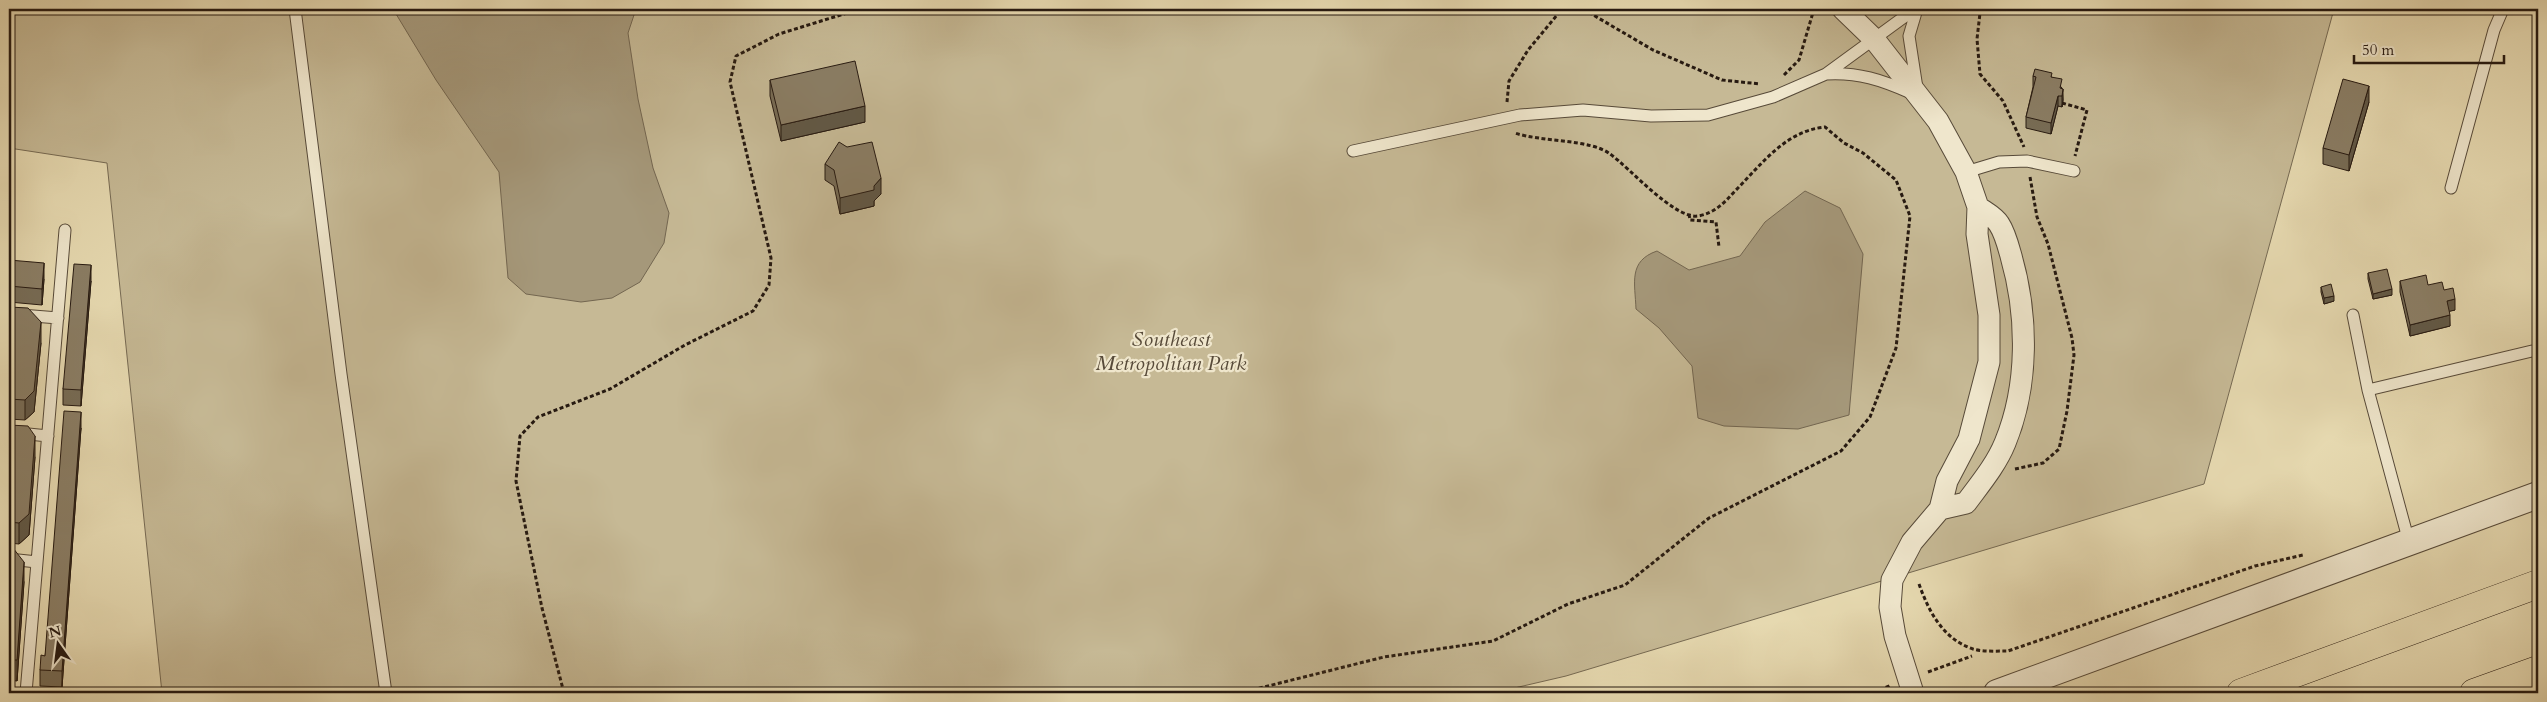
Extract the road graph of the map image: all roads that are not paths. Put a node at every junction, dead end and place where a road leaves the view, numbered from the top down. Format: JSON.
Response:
{"nodes":[{"id":1,"x":295,"y":9,"type":"edge"},
{"id":2,"x":1843,"y":9,"type":"edge"},
{"id":3,"x":1916,"y":9,"type":"edge"},
{"id":4,"x":2503,"y":9,"type":"edge"},
{"id":5,"x":1874,"y":39,"type":"junction"},
{"id":6,"x":1826,"y":74,"type":"junction"},
{"id":7,"x":1919,"y":97,"type":"junction"},
{"id":8,"x":1353,"y":151,"type":"dead end"},
{"id":9,"x":2074,"y":171,"type":"dead end"},
{"id":10,"x":1966,"y":172,"type":"junction"},
{"id":11,"x":2451,"y":188,"type":"dead end"},
{"id":12,"x":1978,"y":207,"type":"junction"},
{"id":13,"x":66,"y":230,"type":"dead end"},
{"id":14,"x":9,"y":314,"type":"edge"},
{"id":15,"x":2353,"y":315,"type":"dead end"},
{"id":16,"x":58,"y":318,"type":"junction"},
{"id":17,"x":2532,"y":351,"type":"dead end"},
{"id":18,"x":1989,"y":362,"type":"junction"},
{"id":19,"x":2022,"y":363,"type":"junction"},
{"id":20,"x":2368,"y":390,"type":"junction"},
{"id":21,"x":9,"y":432,"type":"edge"},
{"id":22,"x":48,"y":436,"type":"junction"},
{"id":23,"x":2538,"y":495,"type":"edge"},
{"id":24,"x":1940,"y":509,"type":"junction"},
{"id":25,"x":2409,"y":542,"type":"junction"},
{"id":26,"x":9,"y":559,"type":"edge"},
{"id":27,"x":38,"y":562,"type":"junction"},
{"id":28,"x":2538,"y":584,"type":"edge"},
{"id":29,"x":2538,"y":670,"type":"edge"},
{"id":30,"x":2043,"y":684,"type":"edge"},
{"id":31,"x":26,"y":693,"type":"edge"},
{"id":32,"x":386,"y":693,"type":"edge"},
{"id":33,"x":1912,"y":693,"type":"edge"},
{"id":34,"x":1997,"y":693,"type":"edge"},
{"id":35,"x":2240,"y":693,"type":"edge"},
{"id":36,"x":2474,"y":693,"type":"edge"}],
"edges":[{"from":1,"to":32,"type":"lane"},
{"from":2,"to":5,"type":"street"},
{"from":3,"to":5,"type":"lane"},
{"from":3,"to":7,"type":"lane"},
{"from":4,"to":11,"type":"lane"},
{"from":5,"to":6,"type":"lane"},
{"from":5,"to":7,"type":"street"},
{"from":6,"to":7,"type":"lane"},
{"from":6,"to":8,"type":"lane"},
{"from":7,"to":10,"type":"street"},
{"from":9,"to":10,"type":"lane"},
{"from":10,"to":12,"type":"street"},
{"from":12,"to":18,"type":"street"},
{"from":12,"to":19,"type":"street"},
{"from":13,"to":16,"type":"lane"},
{"from":14,"to":16,"type":"lane"},
{"from":15,"to":20,"type":"lane"},
{"from":16,"to":22,"type":"lane"},
{"from":17,"to":20,"type":"lane"},
{"from":18,"to":19,"type":"street"},
{"from":18,"to":24,"type":"street"},
{"from":19,"to":24,"type":"street"},
{"from":20,"to":25,"type":"lane"},
{"from":21,"to":22,"type":"lane"},
{"from":22,"to":27,"type":"lane"},
{"from":23,"to":25,"type":"street"},
{"from":24,"to":33,"type":"street"},
{"from":25,"to":30,"type":"street"},
{"from":26,"to":27,"type":"lane"},
{"from":27,"to":31,"type":"lane"},
{"from":28,"to":35,"type":"highway"},
{"from":29,"to":36,"type":"highway"},
{"from":30,"to":34,"type":"street"}]}
